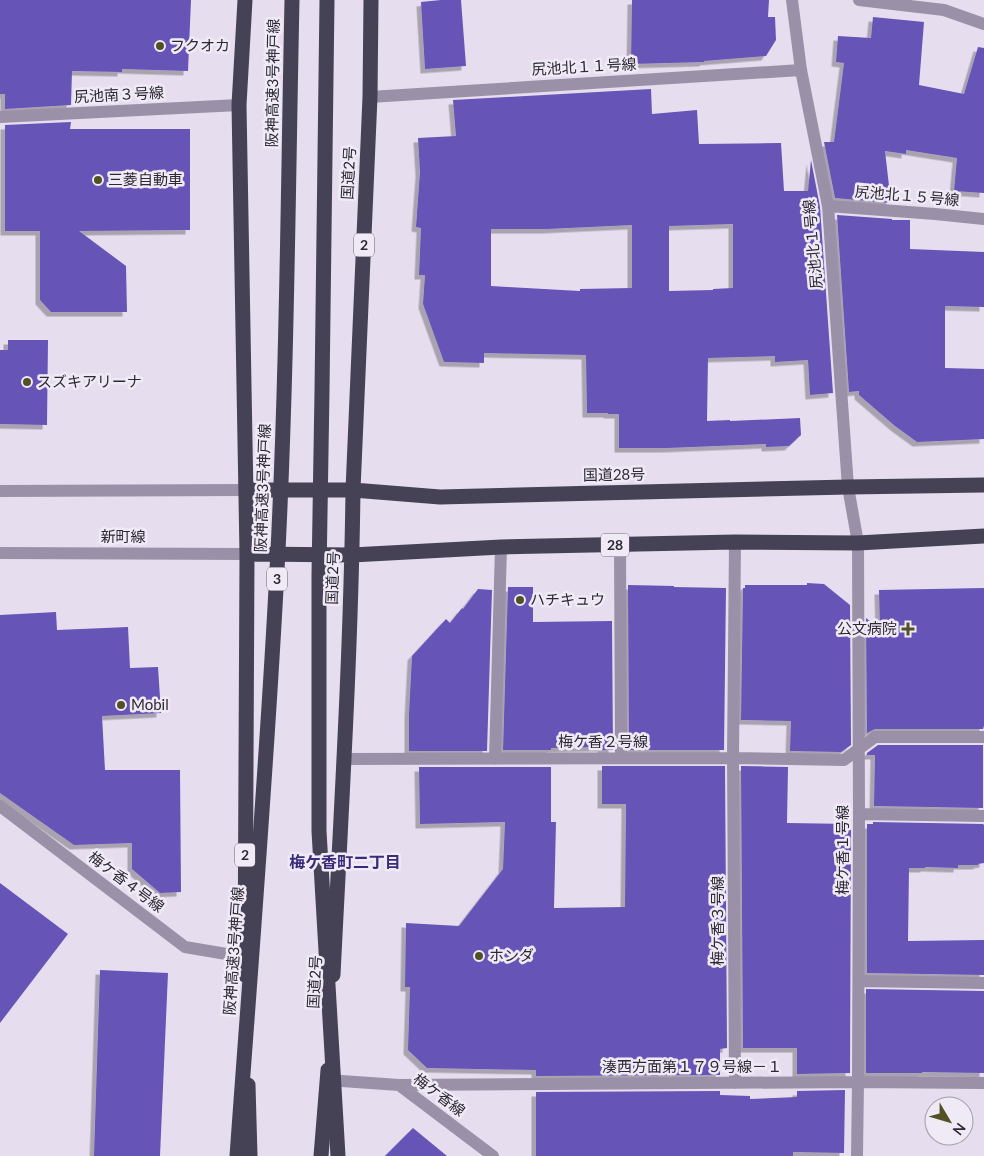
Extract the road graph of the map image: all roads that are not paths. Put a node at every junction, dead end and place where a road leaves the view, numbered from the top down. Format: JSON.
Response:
{"nodes":[{"id":1,"x":245,"y":0,"type":"edge"},
{"id":2,"x":292,"y":0,"type":"edge"},
{"id":3,"x":327,"y":0,"type":"edge"},
{"id":4,"x":371,"y":0,"type":"edge"},
{"id":5,"x":792,"y":0,"type":"edge"},
{"id":6,"x":859,"y":0,"type":"edge"},
{"id":7,"x":984,"y":24,"type":"edge"},
{"id":8,"x":801,"y":70,"type":"junction"},
{"id":9,"x":370,"y":97,"type":"junction"},
{"id":10,"x":239,"y":105,"type":"junction"},
{"id":11,"x":0,"y":117,"type":"edge"},
{"id":12,"x":828,"y":206,"type":"junction"},
{"id":13,"x":984,"y":219,"type":"edge"},
{"id":14,"x":984,"y":485,"type":"edge"},
{"id":15,"x":848,"y":487,"type":"junction"},
{"id":16,"x":246,"y":490,"type":"junction"},
{"id":17,"x":353,"y":490,"type":"junction"},
{"id":18,"x":0,"y":491,"type":"edge"},
{"id":19,"x":984,"y":536,"type":"edge"},
{"id":20,"x":734,"y":542,"type":"junction"},
{"id":21,"x":858,"y":543,"type":"junction"},
{"id":22,"x":620,"y":545,"type":"junction"},
{"id":23,"x":501,"y":548,"type":"junction"},
{"id":24,"x":0,"y":552,"type":"edge"},
{"id":25,"x":247,"y":554,"type":"junction"},
{"id":26,"x":352,"y":555,"type":"junction"},
{"id":27,"x":984,"y":737,"type":"edge"},
{"id":28,"x":859,"y":749,"type":"junction"},
{"id":29,"x":621,"y":758,"type":"junction"},
{"id":30,"x":733,"y":758,"type":"junction"},
{"id":31,"x":344,"y":759,"type":"junction"},
{"id":32,"x":495,"y":759,"type":"junction"},
{"id":33,"x":0,"y":806,"type":"edge"},
{"id":34,"x":859,"y":814,"type":"junction"},
{"id":35,"x":984,"y":816,"type":"edge"},
{"id":36,"x":244,"y":957,"type":"junction"},
{"id":37,"x":859,"y":981,"type":"junction"},
{"id":38,"x":984,"y":982,"type":"edge"},
{"id":39,"x":328,"y":1080,"type":"junction"},
{"id":40,"x":858,"y":1082,"type":"junction"},
{"id":41,"x":735,"y":1083,"type":"junction"},
{"id":42,"x":984,"y":1083,"type":"edge"},
{"id":43,"x":400,"y":1085,"type":"junction"},
{"id":44,"x":236,"y":1156,"type":"edge"},
{"id":45,"x":250,"y":1156,"type":"edge"},
{"id":46,"x":321,"y":1156,"type":"edge"},
{"id":47,"x":338,"y":1156,"type":"edge"},
{"id":48,"x":493,"y":1156,"type":"edge"},
{"id":49,"x":857,"y":1156,"type":"edge"}],
"edges":[{"from":1,"to":10,"type":"highway","number":"2"},
{"from":2,"to":44,"type":"highway","name":"阪神高速3号神戸線","number":"3","bridge":true},
{"from":3,"to":47,"type":"highway","bridge":true},
{"from":4,"to":9,"type":"highway","name":"国道2号","number":"2"},
{"from":5,"to":8,"type":"street","name":"尻池北１号線"},
{"from":6,"to":7,"type":"street"},
{"from":8,"to":9,"type":"street","name":"尻池北１１号線"},
{"from":8,"to":12,"type":"street","name":"尻池北１号線"},
{"from":9,"to":17,"type":"highway","name":"国道2号","number":"2"},
{"from":10,"to":11,"type":"street","name":"尻池南３号線"},
{"from":10,"to":16,"type":"highway","number":"2"},
{"from":12,"to":13,"type":"street","name":"尻池北１５号線"},
{"from":12,"to":15,"type":"street","name":"尻池北１号線"},
{"from":14,"to":15,"type":"highway","name":"国道28号"},
{"from":15,"to":17,"type":"highway","name":"国道28号"},
{"from":15,"to":21,"type":"street","name":"尻池北１号線"},
{"from":16,"to":17,"type":"highway","name":"国道28号"},
{"from":16,"to":18,"type":"street"},
{"from":16,"to":25,"type":"highway","number":"2"},
{"from":17,"to":26,"type":"highway","name":"国道2号","number":"2"},
{"from":19,"to":21,"type":"highway","number":"28"},
{"from":20,"to":21,"type":"highway","number":"28"},
{"from":20,"to":22,"type":"highway","number":"28"},
{"from":20,"to":30,"type":"street","name":"梅ケ香３号線"},
{"from":21,"to":28,"type":"street","name":"梅ケ香１号線"},
{"from":22,"to":23,"type":"highway","number":"28"},
{"from":22,"to":29,"type":"street"},
{"from":23,"to":26,"type":"highway","number":"28"},
{"from":23,"to":32,"type":"street"},
{"from":24,"to":25,"type":"street","name":"新町線"},
{"from":25,"to":26,"type":"highway","number":"28"},
{"from":25,"to":36,"type":"highway","number":"2"},
{"from":26,"to":31,"type":"highway","name":"国道2号","number":"2"},
{"from":27,"to":28,"type":"street","name":"梅ケ香２号線"},
{"from":28,"to":30,"type":"street","name":"梅ケ香２号線"},
{"from":28,"to":34,"type":"street","name":"梅ケ香１号線"},
{"from":29,"to":30,"type":"street","name":"梅ケ香２号線"},
{"from":29,"to":32,"type":"street","name":"梅ケ香２号線"},
{"from":30,"to":41,"type":"street","name":"梅ケ香３号線"},
{"from":31,"to":32,"type":"street","name":"梅ケ香２号線"},
{"from":31,"to":39,"type":"highway","name":"国道2号","number":"2"},
{"from":33,"to":36,"type":"street","name":"梅ケ香４号線"},
{"from":34,"to":35,"type":"street"},
{"from":34,"to":37,"type":"street","name":"梅ケ香１号線"},
{"from":36,"to":45,"type":"highway","number":"2"},
{"from":37,"to":38,"type":"street"},
{"from":37,"to":40,"type":"street","name":"梅ケ香１号線"},
{"from":39,"to":43,"type":"street","name":"梅ケ香線"},
{"from":39,"to":46,"type":"highway","name":"国道2号","number":"2"},
{"from":40,"to":41,"type":"street","name":"湊西方面第１７９号線－１"},
{"from":40,"to":42,"type":"street","name":"湊西方面第１７９号線－１"},
{"from":40,"to":49,"type":"street","name":"梅ケ香１号線"},
{"from":41,"to":43,"type":"street","name":"湊西方面第１７９号線－１"},
{"from":43,"to":48,"type":"street","name":"梅ケ香線"}]}
